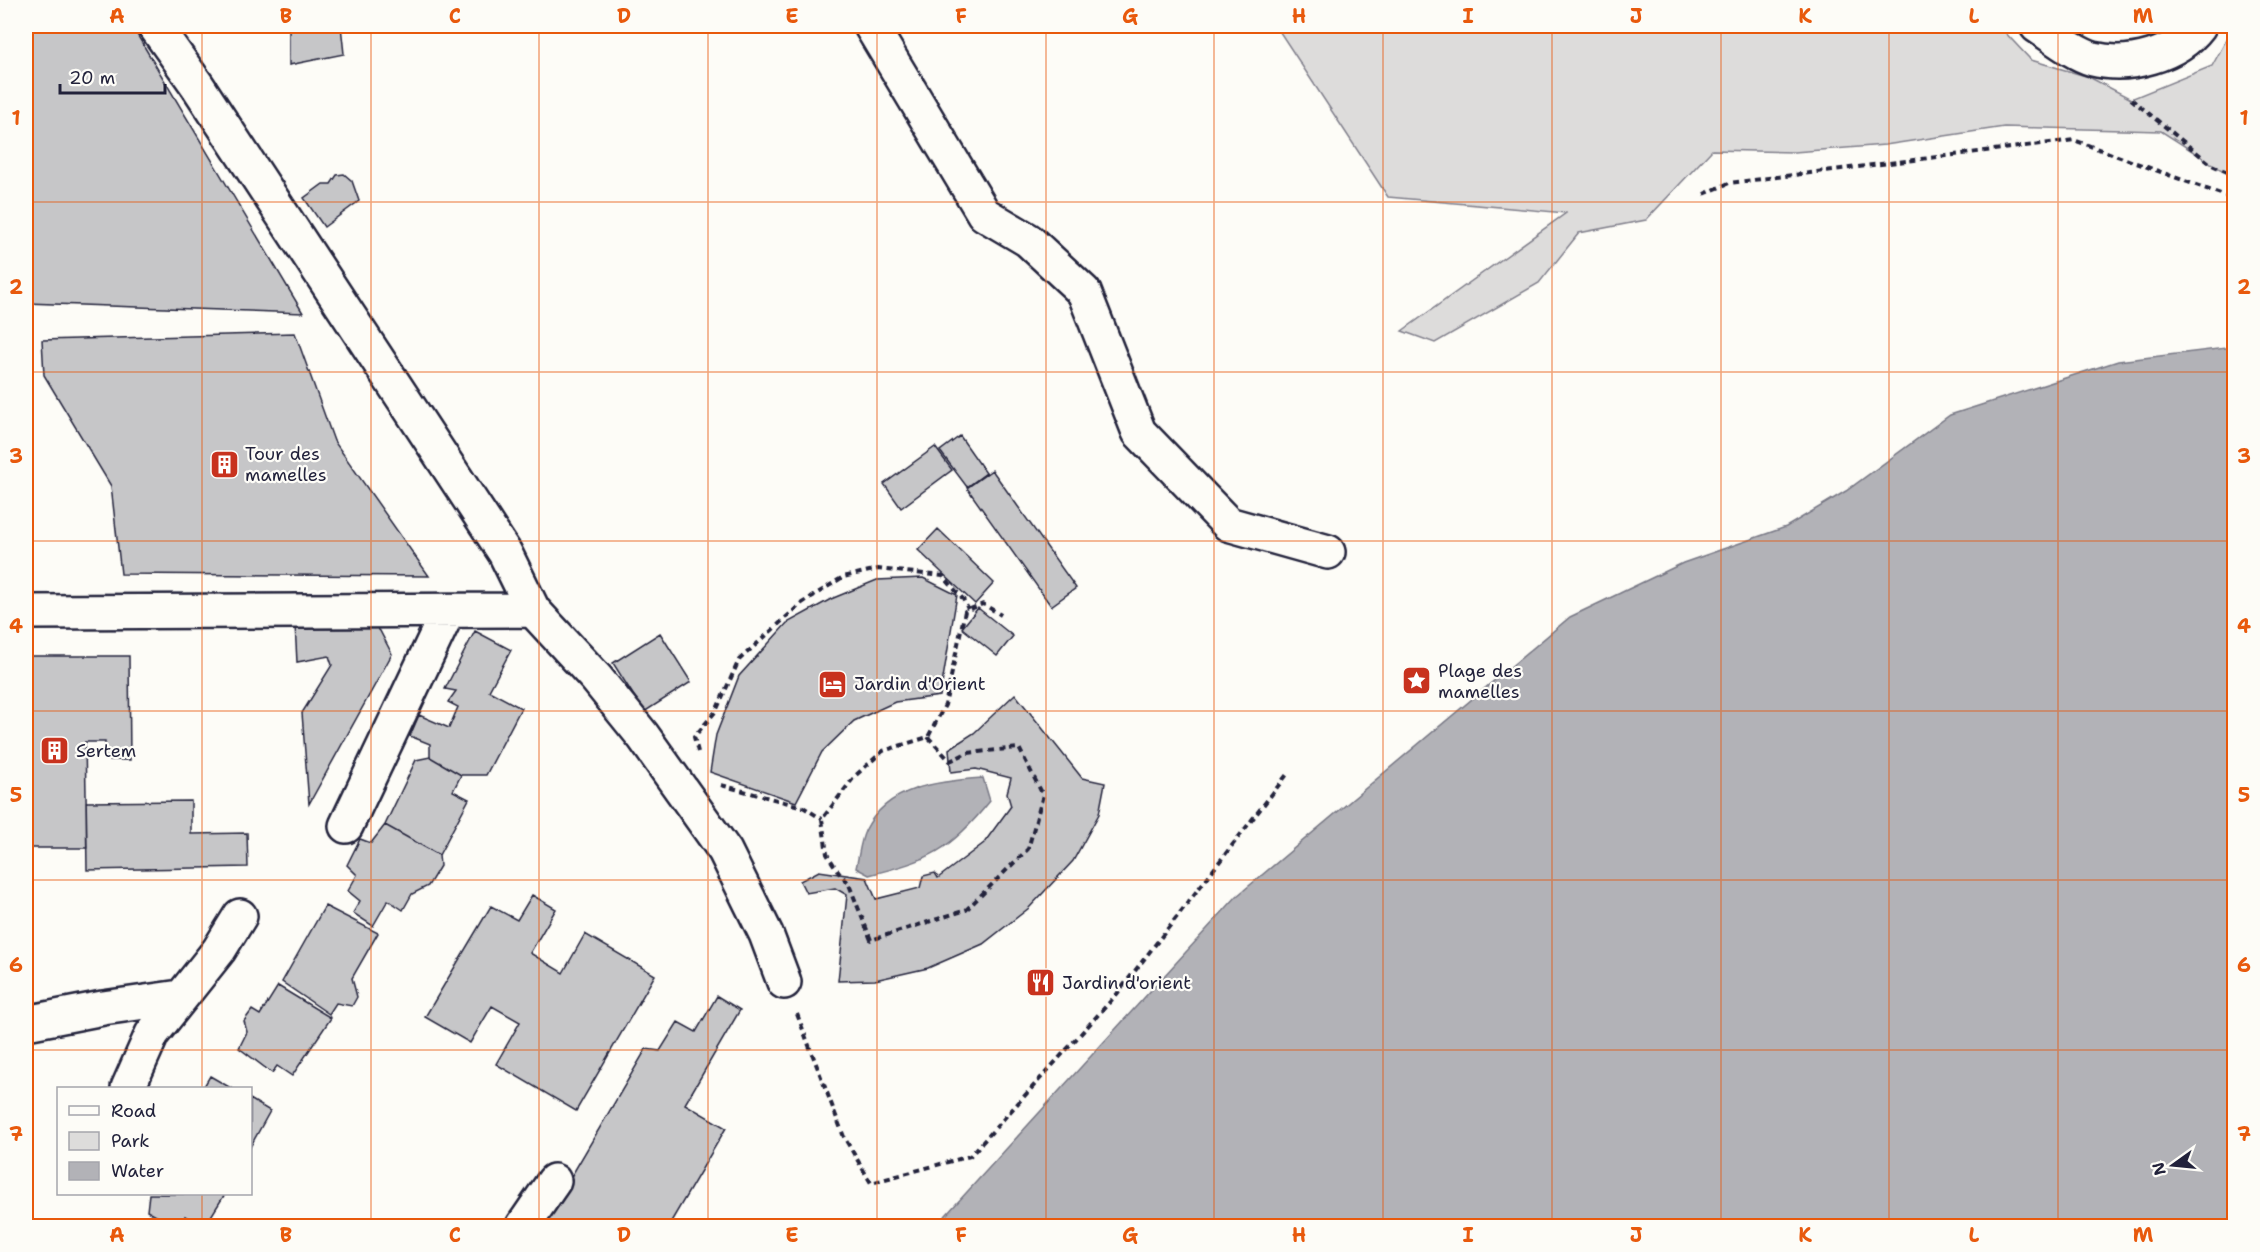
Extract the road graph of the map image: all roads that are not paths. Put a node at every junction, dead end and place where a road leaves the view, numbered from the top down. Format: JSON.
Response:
{"nodes":[{"id":1,"x":155,"y":26,"type":"edge"},
{"id":2,"x":872,"y":26,"type":"edge"},
{"id":3,"x":2037,"y":26,"type":"edge"},
{"id":4,"x":2199,"y":26,"type":"edge"},
{"id":5,"x":1328,"y":552,"type":"dead end"},
{"id":6,"x":533,"y":610,"type":"junction"},
{"id":7,"x":448,"y":611,"type":"junction"},
{"id":8,"x":26,"y":612,"type":"edge"},
{"id":9,"x":346,"y":826,"type":"dead end"},
{"id":10,"x":240,"y":916,"type":"dead end"},
{"id":11,"x":784,"y":982,"type":"road end"},
{"id":12,"x":180,"y":997,"type":"junction"},
{"id":13,"x":26,"y":1023,"type":"edge"},
{"id":14,"x":129,"y":1087,"type":"edge"},
{"id":15,"x":554,"y":1181,"type":"dead end"},
{"id":16,"x":524,"y":1227,"type":"edge"}],
"edges":[{"from":1,"to":6,"type":"street"},
{"from":2,"to":5,"type":"street"},
{"from":3,"to":4,"type":"street"},
{"from":6,"to":7,"type":"street"},
{"from":6,"to":11,"type":"street"},
{"from":7,"to":8,"type":"street"},
{"from":7,"to":9,"type":"street"},
{"from":10,"to":12,"type":"street"},
{"from":12,"to":13,"type":"street"},
{"from":12,"to":14,"type":"street"},
{"from":15,"to":16,"type":"street"}]}
